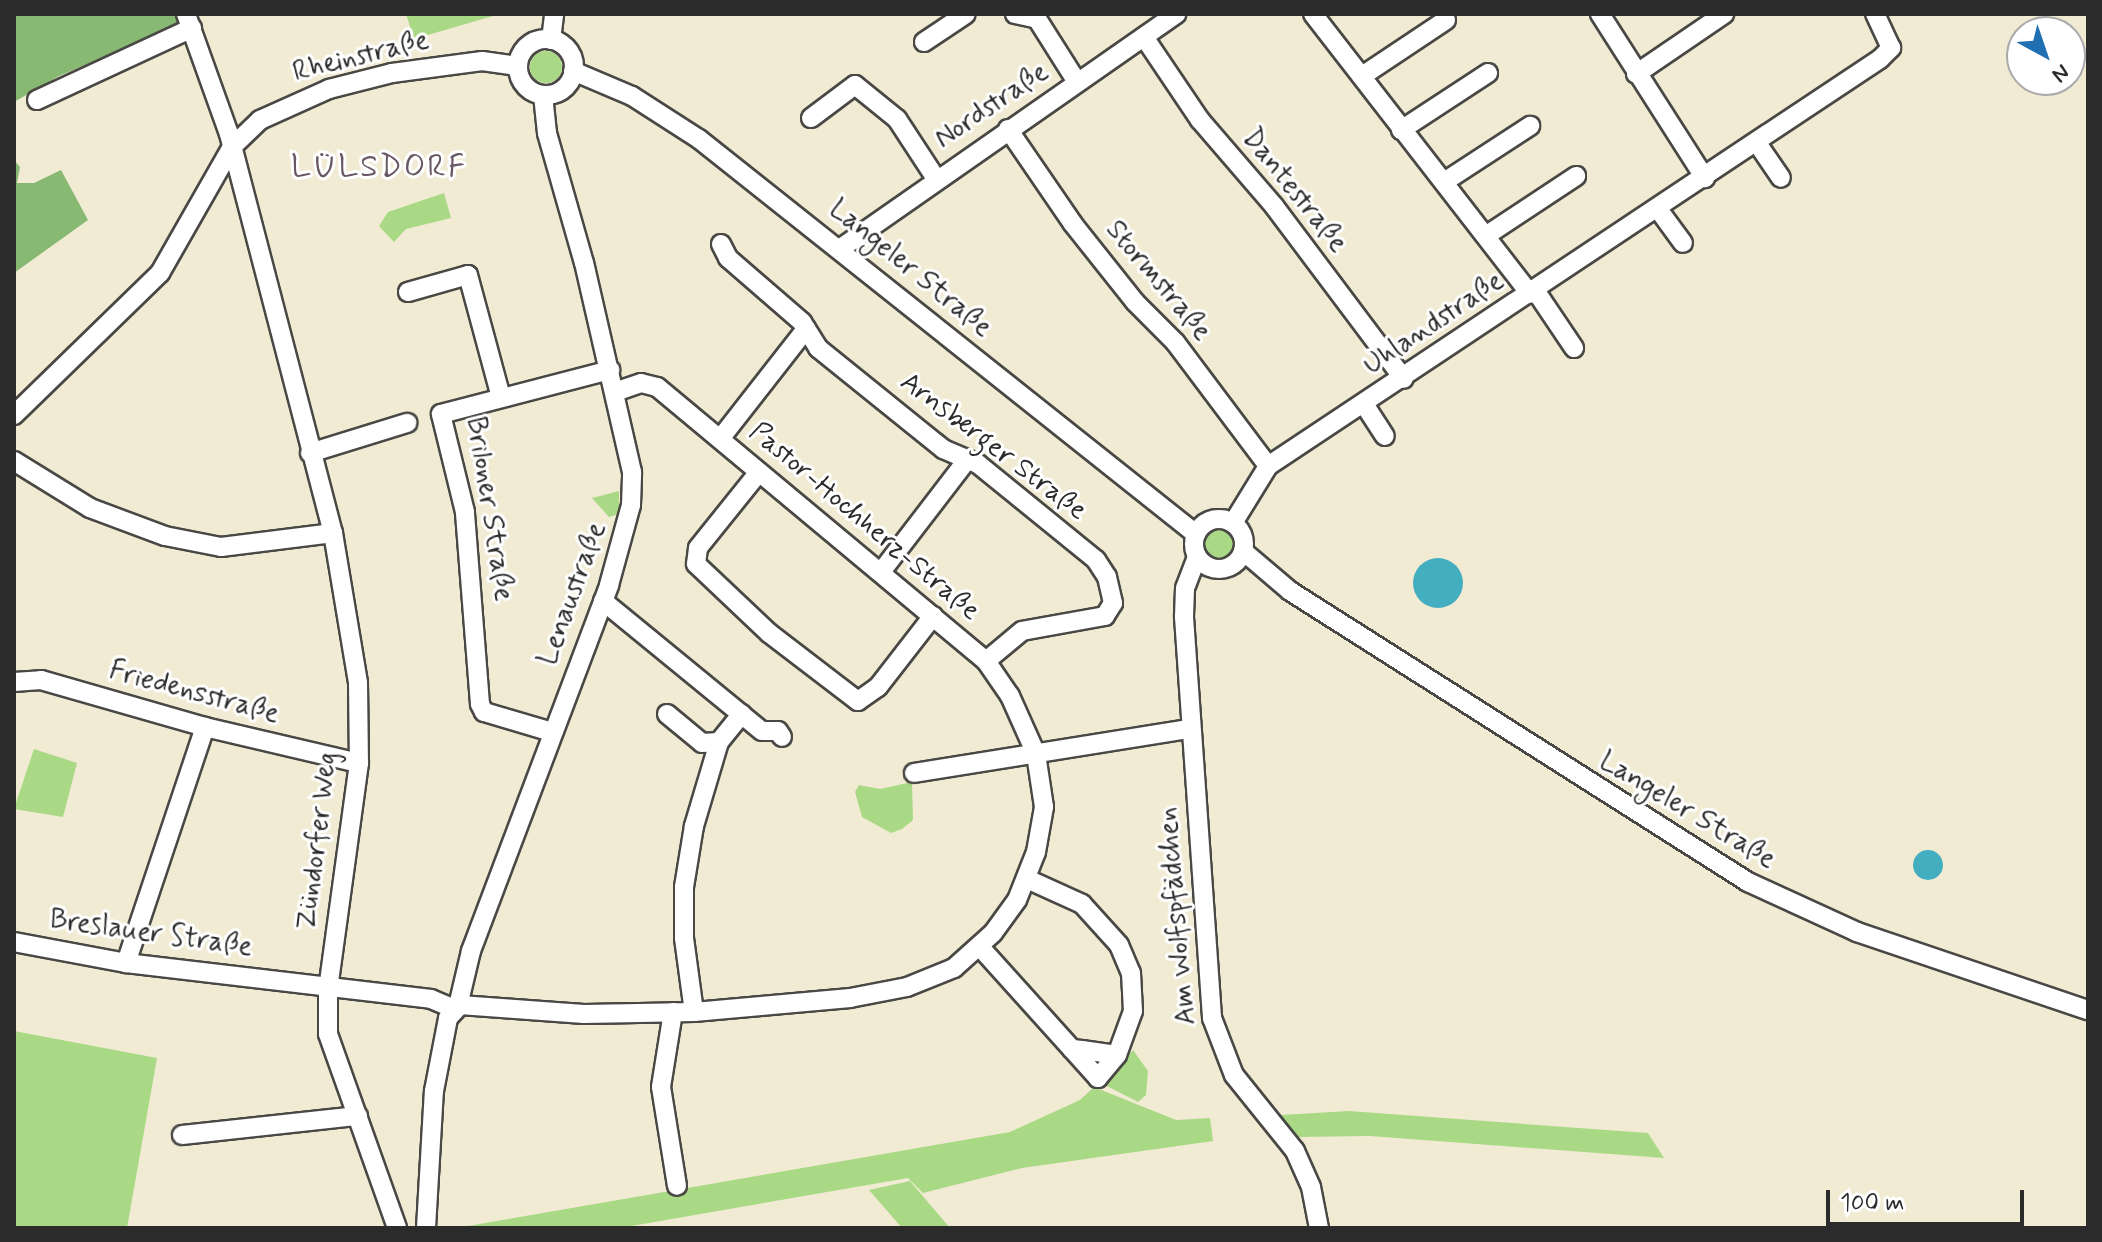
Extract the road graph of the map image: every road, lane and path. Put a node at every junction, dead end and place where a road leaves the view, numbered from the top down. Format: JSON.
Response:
{"nodes":[{"id":1,"x":554,"y":14,"type":"edge"},
{"id":2,"x":966,"y":14,"type":"edge"},
{"id":3,"x":1015,"y":14,"type":"edge"},
{"id":4,"x":1177,"y":14,"type":"edge"},
{"id":5,"x":1313,"y":14,"type":"edge"},
{"id":6,"x":1600,"y":14,"type":"edge"},
{"id":7,"x":1724,"y":14,"type":"edge"},
{"id":8,"x":1875,"y":14,"type":"edge"},
{"id":9,"x":1034,"y":16,"type":"edge"},
{"id":10,"x":1446,"y":20,"type":"dead end"},
{"id":11,"x":189,"y":21,"type":"edge"},
{"id":12,"x":1144,"y":37,"type":"junction"},
{"id":13,"x":551,"y":40,"type":"junction"},
{"id":14,"x":924,"y":42,"type":"dead end"},
{"id":15,"x":518,"y":66,"type":"junction"},
{"id":16,"x":573,"y":71,"type":"junction"},
{"id":17,"x":1488,"y":73,"type":"dead end"},
{"id":18,"x":1636,"y":74,"type":"junction"},
{"id":19,"x":1362,"y":76,"type":"junction"},
{"id":20,"x":1077,"y":82,"type":"junction"},
{"id":21,"x":543,"y":95,"type":"junction"},
{"id":22,"x":37,"y":100,"type":"dead end"},
{"id":23,"x":811,"y":118,"type":"dead end"},
{"id":24,"x":1530,"y":126,"type":"dead end"},
{"id":25,"x":1008,"y":129,"type":"junction"},
{"id":26,"x":1401,"y":130,"type":"junction"},
{"id":27,"x":1757,"y":143,"type":"junction"},
{"id":28,"x":232,"y":147,"type":"junction"},
{"id":29,"x":1576,"y":176,"type":"dead end"},
{"id":30,"x":935,"y":177,"type":"junction"},
{"id":31,"x":1705,"y":178,"type":"junction"},
{"id":32,"x":1781,"y":178,"type":"dead end"},
{"id":33,"x":1444,"y":182,"type":"junction"},
{"id":34,"x":1658,"y":209,"type":"junction"},
{"id":35,"x":1487,"y":235,"type":"junction"},
{"id":36,"x":1683,"y":243,"type":"dead end"},
{"id":37,"x":721,"y":244,"type":"dead end"},
{"id":38,"x":841,"y":248,"type":"junction"},
{"id":39,"x":408,"y":292,"type":"dead end"},
{"id":40,"x":1532,"y":292,"type":"junction"},
{"id":41,"x":806,"y":329,"type":"junction"},
{"id":42,"x":1574,"y":348,"type":"dead end"},
{"id":43,"x":610,"y":370,"type":"junction"},
{"id":44,"x":1404,"y":379,"type":"junction"},
{"id":45,"x":615,"y":392,"type":"junction"},
{"id":46,"x":501,"y":397,"type":"junction"},
{"id":47,"x":1364,"y":404,"type":"junction"},
{"id":48,"x":14,"y":415,"type":"edge"},
{"id":49,"x":407,"y":423,"type":"dead end"},
{"id":50,"x":1385,"y":436,"type":"dead end"},
{"id":51,"x":720,"y":439,"type":"junction"},
{"id":52,"x":310,"y":453,"type":"junction"},
{"id":53,"x":967,"y":460,"type":"junction"},
{"id":54,"x":14,"y":461,"type":"edge"},
{"id":55,"x":1268,"y":466,"type":"junction"},
{"id":56,"x":759,"y":472,"type":"junction"},
{"id":57,"x":1233,"y":523,"type":"junction"},
{"id":58,"x":333,"y":533,"type":"junction"},
{"id":59,"x":1196,"y":534,"type":"junction"},
{"id":60,"x":1243,"y":551,"type":"junction"},
{"id":61,"x":1197,"y":557,"type":"junction"},
{"id":62,"x":1223,"y":568,"type":"junction"},
{"id":63,"x":881,"y":572,"type":"junction"},
{"id":64,"x":1290,"y":591,"type":"junction"},
{"id":65,"x":603,"y":601,"type":"junction"},
{"id":66,"x":933,"y":616,"type":"junction"},
{"id":67,"x":1184,"y":617,"type":"junction"},
{"id":68,"x":986,"y":661,"type":"junction"},
{"id":69,"x":14,"y":682,"type":"edge"},
{"id":70,"x":667,"y":714,"type":"dead end"},
{"id":71,"x":742,"y":714,"type":"junction"},
{"id":72,"x":205,"y":727,"type":"junction"},
{"id":73,"x":1190,"y":729,"type":"junction"},
{"id":74,"x":552,"y":732,"type":"junction"},
{"id":75,"x":782,"y":737,"type":"dead end"},
{"id":76,"x":719,"y":742,"type":"junction"},
{"id":77,"x":1036,"y":754,"type":"junction"},
{"id":78,"x":359,"y":763,"type":"junction"},
{"id":79,"x":914,"y":773,"type":"dead end"},
{"id":80,"x":1027,"y":879,"type":"junction"},
{"id":81,"x":14,"y":942,"type":"edge"},
{"id":82,"x":980,"y":947,"type":"junction"},
{"id":83,"x":126,"y":963,"type":"junction"},
{"id":84,"x":328,"y":989,"type":"junction"},
{"id":85,"x":454,"y":1009,"type":"junction"},
{"id":86,"x":2088,"y":1010,"type":"edge"},
{"id":87,"x":673,"y":1012,"type":"junction"},
{"id":88,"x":694,"y":1012,"type":"junction"},
{"id":89,"x":358,"y":1116,"type":"junction"},
{"id":90,"x":182,"y":1135,"type":"dead end"},
{"id":91,"x":677,"y":1186,"type":"dead end"},
{"id":92,"x":397,"y":1228,"type":"edge"},
{"id":93,"x":426,"y":1228,"type":"edge"},
{"id":94,"x":1319,"y":1228,"type":"edge"}],
"edges":[{"from":1,"to":13,"type":"street"},
{"from":2,"to":14,"type":"street"},
{"from":3,"to":9,"type":"street"},
{"from":4,"to":12,"type":"street","name":"Nordstraße"},
{"from":5,"to":19,"type":"street"},
{"from":6,"to":18,"type":"street"},
{"from":7,"to":18,"type":"street"},
{"from":8,"to":27,"type":"street","name":"Uhlandstraße"},
{"from":9,"to":20,"type":"street"},
{"from":10,"to":19,"type":"street"},
{"from":11,"to":22,"type":"street"},
{"from":11,"to":28,"type":"street","name":"Zündorfer Weg"},
{"from":12,"to":20,"type":"street","name":"Nordstraße"},
{"from":12,"to":44,"type":"street","name":"Dantestraße"},
{"from":13,"to":15,"type":"street"},
{"from":13,"to":16,"type":"street"},
{"from":15,"to":21,"type":"street"},
{"from":15,"to":28,"type":"street","name":"Rheinstraße"},
{"from":16,"to":21,"type":"street"},
{"from":16,"to":38,"type":"street","name":"Langeler Straße"},
{"from":17,"to":26,"type":"street"},
{"from":18,"to":31,"type":"street"},
{"from":19,"to":26,"type":"street"},
{"from":20,"to":25,"type":"street","name":"Nordstraße"},
{"from":21,"to":43,"type":"street","name":"Lenaustraße"},
{"from":23,"to":30,"type":"street"},
{"from":24,"to":33,"type":"street"},
{"from":25,"to":30,"type":"street","name":"Nordstraße"},
{"from":25,"to":55,"type":"street","name":"Stormstraße"},
{"from":26,"to":33,"type":"street"},
{"from":27,"to":31,"type":"street","name":"Uhlandstraße"},
{"from":27,"to":32,"type":"street"},
{"from":28,"to":48,"type":"street","name":"Rheinstraße"},
{"from":28,"to":52,"type":"street","name":"Zündorfer Weg"},
{"from":29,"to":35,"type":"street"},
{"from":30,"to":38,"type":"street","name":"Nordstraße"},
{"from":31,"to":34,"type":"street","name":"Uhlandstraße"},
{"from":33,"to":35,"type":"street"},
{"from":34,"to":36,"type":"street"},
{"from":34,"to":40,"type":"street","name":"Uhlandstraße"},
{"from":35,"to":40,"type":"street"},
{"from":37,"to":41,"type":"street","name":"Arnsberger Straße"},
{"from":38,"to":59,"type":"street","name":"Langeler Straße"},
{"from":39,"to":46,"type":"street"},
{"from":40,"to":42,"type":"street","name":"Uhlandstraße"},
{"from":40,"to":44,"type":"street","name":"Uhlandstraße"},
{"from":41,"to":51,"type":"street"},
{"from":41,"to":53,"type":"street","name":"Arnsberger Straße"},
{"from":43,"to":45,"type":"street","name":"Lenaustraße"},
{"from":43,"to":46,"type":"street","name":"Briloner Straße"},
{"from":44,"to":47,"type":"street","name":"Uhlandstraße"},
{"from":45,"to":51,"type":"street","name":"Pastor-Hochherz-Straße"},
{"from":45,"to":65,"type":"street","name":"Lenaustraße"},
{"from":46,"to":74,"type":"street","name":"Briloner Straße"},
{"from":47,"to":50,"type":"street","name":"Uhlandstraße"},
{"from":47,"to":55,"type":"street","name":"Uhlandstraße"},
{"from":49,"to":52,"type":"street"},
{"from":51,"to":56,"type":"street","name":"Pastor-Hochherz-Straße"},
{"from":52,"to":58,"type":"street","name":"Zündorfer Weg"},
{"from":53,"to":63,"type":"street"},
{"from":53,"to":68,"type":"street","name":"Arnsberger Straße"},
{"from":54,"to":58,"type":"street"},
{"from":55,"to":57,"type":"street","name":"Uhlandstraße"},
{"from":56,"to":63,"type":"street","name":"Pastor-Hochherz-Straße"},
{"from":56,"to":66,"type":"street"},
{"from":57,"to":59,"type":"street"},
{"from":57,"to":60,"type":"street"},
{"from":58,"to":78,"type":"street","name":"Zündorfer Weg"},
{"from":59,"to":61,"type":"street"},
{"from":60,"to":62,"type":"street"},
{"from":60,"to":64,"type":"street","name":"Langeler Straße"},
{"from":61,"to":62,"type":"street"},
{"from":61,"to":67,"type":"street","name":"Am Wolfspfädchen"},
{"from":62,"to":64,"type":"street","name":"Langeler Straße"},
{"from":62,"to":67,"type":"street"},
{"from":63,"to":66,"type":"street","name":"Pastor-Hochherz-Straße"},
{"from":64,"to":86,"type":"street","name":"Langeler Straße"},
{"from":65,"to":71,"type":"street"},
{"from":65,"to":74,"type":"street","name":"Lenaustraße"},
{"from":66,"to":68,"type":"street","name":"Pastor-Hochherz-Straße"},
{"from":67,"to":73,"type":"street","name":"Am Wolfspfädchen"},
{"from":68,"to":77,"type":"street","name":"Pastor-Hochherz-Straße"},
{"from":69,"to":72,"type":"street","name":"Friedensstraße"},
{"from":70,"to":76,"type":"street"},
{"from":71,"to":75,"type":"street"},
{"from":71,"to":76,"type":"street"},
{"from":72,"to":78,"type":"street","name":"Friedensstraße"},
{"from":72,"to":83,"type":"street"},
{"from":73,"to":77,"type":"street"},
{"from":73,"to":94,"type":"street","name":"Am Wolfspfädchen"},
{"from":74,"to":85,"type":"street","name":"Lenaustraße"},
{"from":76,"to":88,"type":"street"},
{"from":77,"to":79,"type":"street"},
{"from":77,"to":80,"type":"street","name":"Pastor-Hochherz-Straße"},
{"from":78,"to":84,"type":"street","name":"Zündorfer Weg"},
{"from":80,"to":82,"type":"street","name":"Pastor-Hochherz-Straße"},
{"from":80,"to":82,"type":"street"},
{"from":81,"to":83,"type":"street","name":"Breslauer Straße"},
{"from":82,"to":88,"type":"street","name":"Pastor-Hochherz-Straße"},
{"from":83,"to":84,"type":"street","name":"Breslauer Straße"},
{"from":84,"to":85,"type":"street","name":"Pastor-Hochherz-Straße"},
{"from":84,"to":89,"type":"street","name":"Zündorfer Weg"},
{"from":85,"to":87,"type":"street","name":"Pastor-Hochherz-Straße"},
{"from":85,"to":93,"type":"street","name":"Lenaustraße"},
{"from":87,"to":88,"type":"street","name":"Pastor-Hochherz-Straße"},
{"from":87,"to":91,"type":"street"},
{"from":89,"to":90,"type":"street"},
{"from":89,"to":92,"type":"street","name":"Zündorfer Weg"}]}
